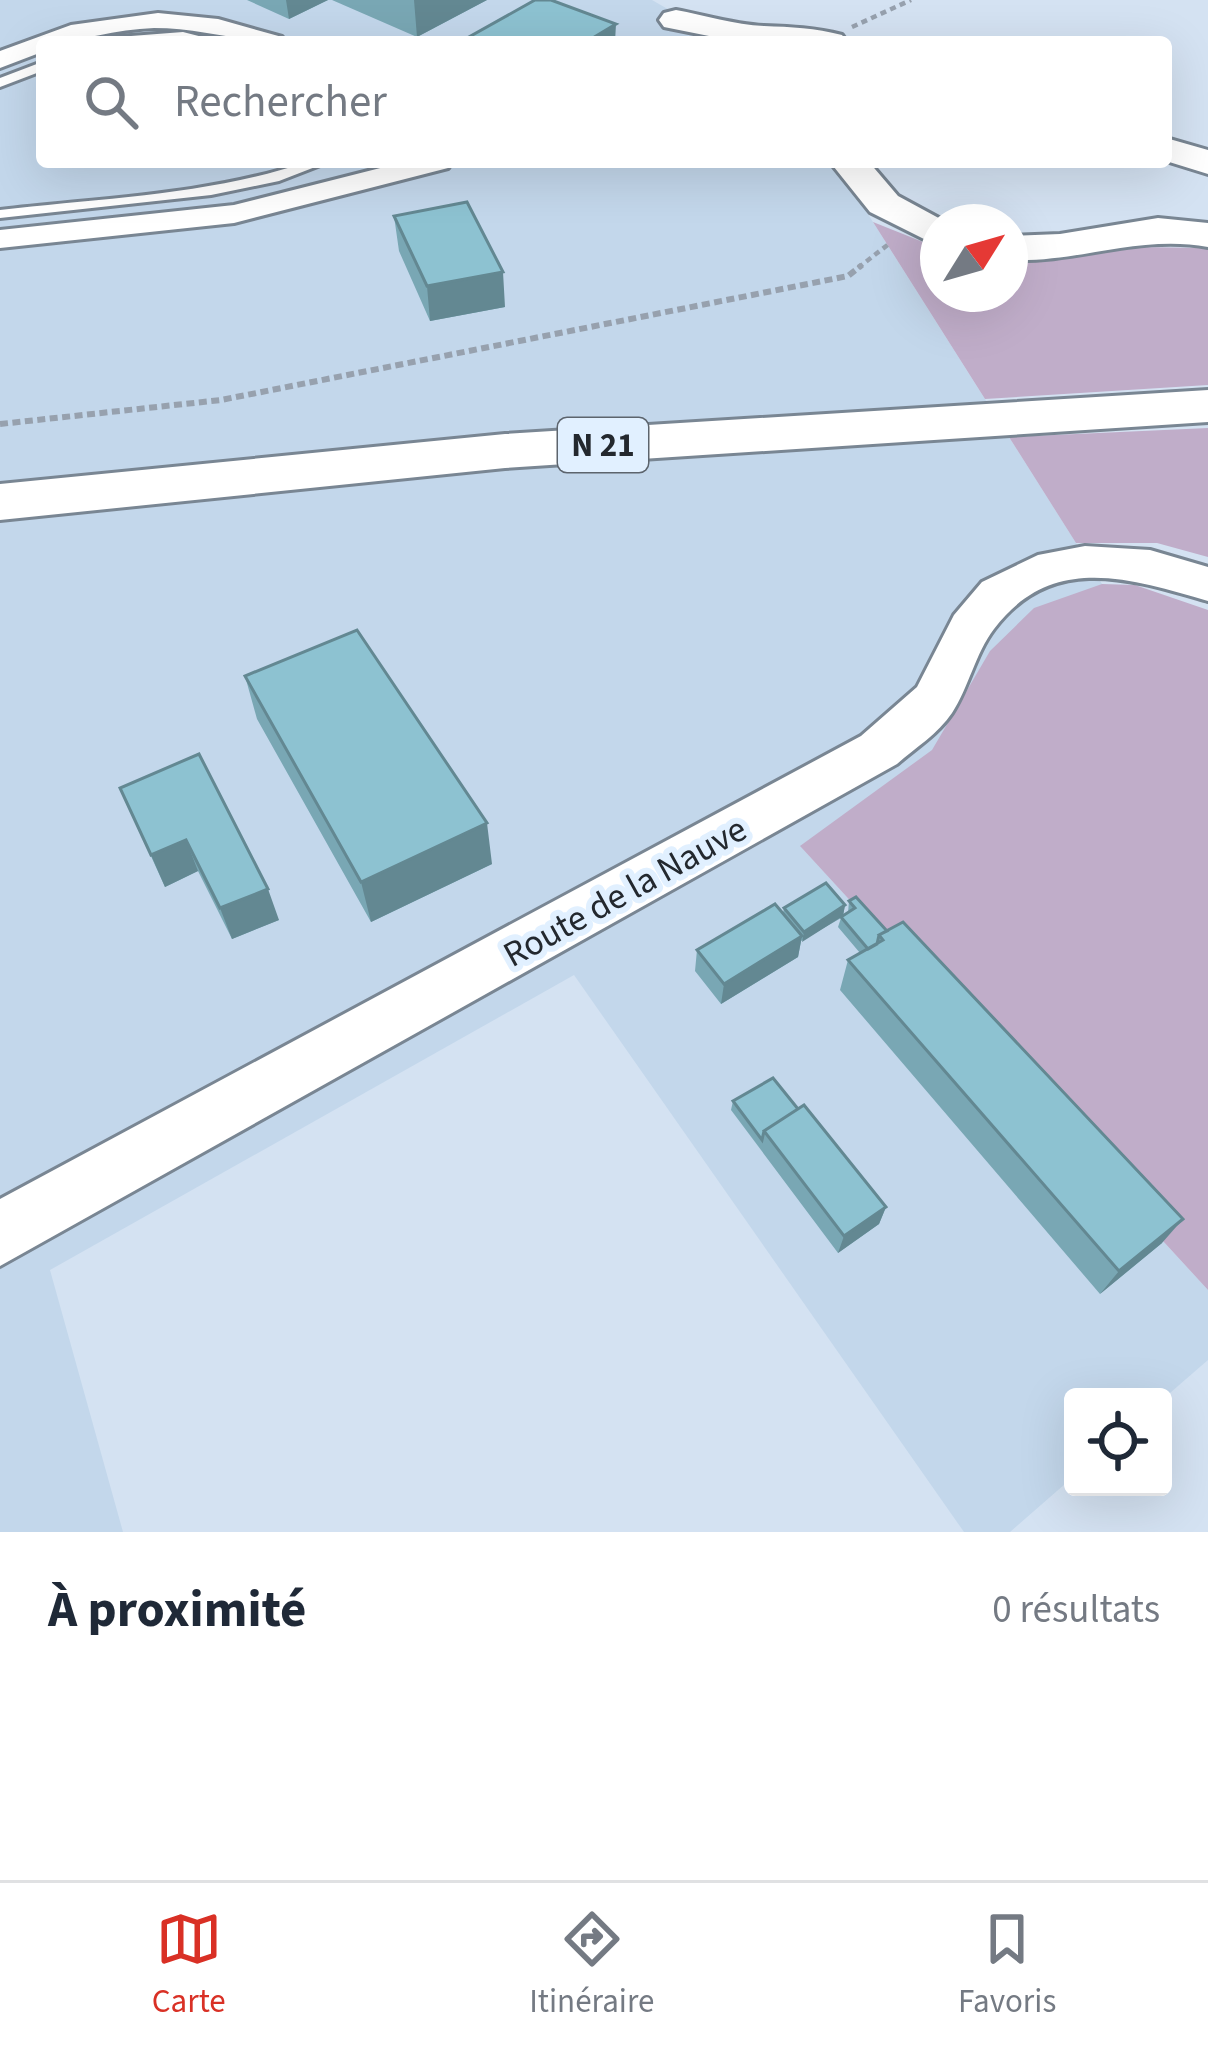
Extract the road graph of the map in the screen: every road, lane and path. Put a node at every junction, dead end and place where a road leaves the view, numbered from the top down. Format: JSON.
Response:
{"nodes":[{"id":1,"x":641,"y":0,"type":"edge"},
{"id":2,"x":911,"y":0,"type":"edge"},
{"id":3,"x":676,"y":20,"type":"junction"},
{"id":4,"x":77,"y":36,"type":"edge"},
{"id":5,"x":254,"y":36,"type":"edge"},
{"id":6,"x":696,"y":36,"type":"edge"},
{"id":7,"x":735,"y":36,"type":"edge"},
{"id":8,"x":837,"y":36,"type":"edge"},
{"id":9,"x":36,"y":51,"type":"edge"},
{"id":10,"x":36,"y":53,"type":"edge"},
{"id":11,"x":0,"y":60,"type":"edge"},
{"id":12,"x":0,"y":83,"type":"edge"},
{"id":13,"x":1172,"y":151,"type":"edge"},
{"id":14,"x":1208,"y":162,"type":"edge"},
{"id":15,"x":306,"y":168,"type":"edge"},
{"id":16,"x":392,"y":168,"type":"edge"},
{"id":17,"x":854,"y":168,"type":"edge"},
{"id":18,"x":0,"y":214,"type":"edge"},
{"id":19,"x":920,"y":225,"type":"edge"},
{"id":20,"x":920,"y":233,"type":"edge"},
{"id":21,"x":1208,"y":235,"type":"edge"},
{"id":22,"x":0,"y":238,"type":"edge"},
{"id":23,"x":1028,"y":250,"type":"edge"},
{"id":24,"x":1208,"y":406,"type":"edge"},
{"id":25,"x":0,"y":424,"type":"edge"},
{"id":26,"x":0,"y":502,"type":"edge"},
{"id":27,"x":1208,"y":584,"type":"edge"},
{"id":28,"x":0,"y":1234,"type":"edge"}],
"edges":[{"from":1,"to":3,"type":"main road"},
{"from":2,"to":8,"type":"path"},
{"from":3,"to":6,"type":"main road"},
{"from":3,"to":7,"type":"main road"},
{"from":4,"to":5,"type":"street"},
{"from":9,"to":11,"type":"street"},
{"from":10,"to":12,"type":"lane"},
{"from":13,"to":14,"type":"main road"},
{"from":15,"to":18,"type":"lane"},
{"from":16,"to":22,"type":"street"},
{"from":17,"to":19,"type":"main road"},
{"from":20,"to":25,"type":"path"},
{"from":21,"to":23,"type":"main road"},
{"from":24,"to":26,"type":"main road","number":"N 21"},
{"from":27,"to":28,"type":"street","name":"Route de la Nauve"}]}
